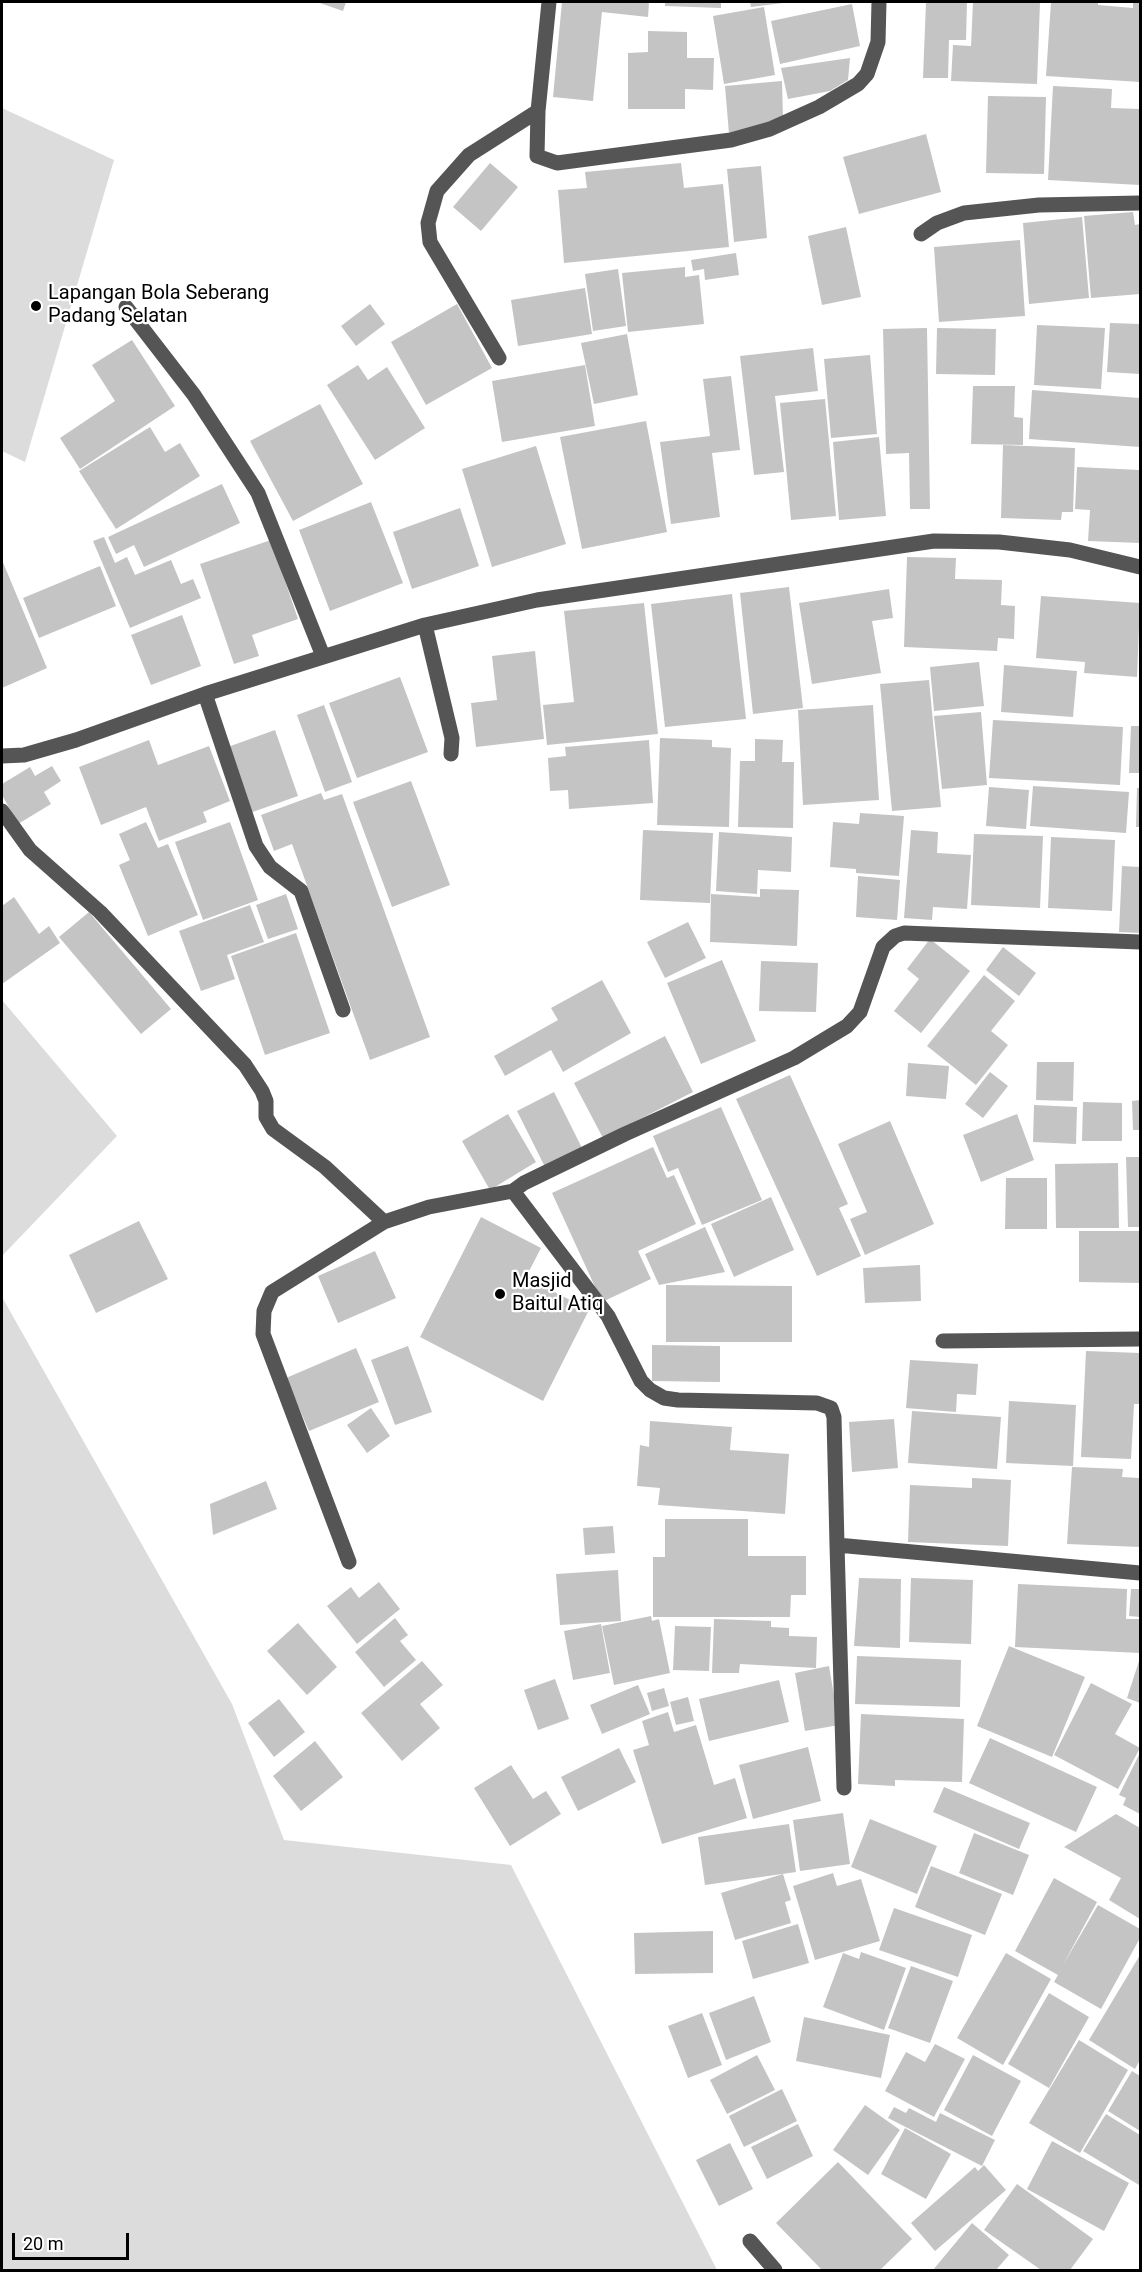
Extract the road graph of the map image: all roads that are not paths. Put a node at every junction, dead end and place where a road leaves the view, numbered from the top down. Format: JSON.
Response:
{"nodes":[{"id":1,"x":549,"y":2,"type":"edge"},
{"id":2,"x":879,"y":2,"type":"edge"},
{"id":3,"x":538,"y":111,"type":"junction"},
{"id":4,"x":1140,"y":203,"type":"edge"},
{"id":5,"x":921,"y":234,"type":"dead end"},
{"id":6,"x":126,"y":306,"type":"dead end"},
{"id":7,"x":499,"y":358,"type":"dead end"},
{"id":8,"x":1140,"y":567,"type":"edge"},
{"id":9,"x":425,"y":625,"type":"junction"},
{"id":10,"x":323,"y":656,"type":"junction"},
{"id":11,"x":205,"y":694,"type":"junction"},
{"id":12,"x":451,"y":754,"type":"dead end"},
{"id":13,"x":2,"y":756,"type":"edge"},
{"id":14,"x":2,"y":811,"type":"edge"},
{"id":15,"x":1140,"y":942,"type":"edge"},
{"id":16,"x":343,"y":1010,"type":"dead end"},
{"id":17,"x":513,"y":1191,"type":"junction"},
{"id":18,"x":384,"y":1222,"type":"junction"},
{"id":19,"x":1140,"y":1339,"type":"edge"},
{"id":20,"x":943,"y":1341,"type":"dead end"},
{"id":21,"x":837,"y":1545,"type":"junction"},
{"id":22,"x":349,"y":1562,"type":"dead end"},
{"id":23,"x":1140,"y":1573,"type":"edge"},
{"id":24,"x":844,"y":1788,"type":"dead end"},
{"id":25,"x":750,"y":2241,"type":"dead end"},
{"id":26,"x":775,"y":2271,"type":"edge"}],
"edges":[{"from":1,"to":3,"type":"street"},
{"from":2,"to":3,"type":"street"},
{"from":3,"to":7,"type":"street"},
{"from":4,"to":5,"type":"street"},
{"from":6,"to":10,"type":"street"},
{"from":8,"to":9,"type":"street"},
{"from":9,"to":10,"type":"street"},
{"from":9,"to":12,"type":"street"},
{"from":10,"to":11,"type":"street"},
{"from":11,"to":13,"type":"street"},
{"from":11,"to":16,"type":"street"},
{"from":14,"to":18,"type":"street"},
{"from":15,"to":17,"type":"street"},
{"from":17,"to":18,"type":"street"},
{"from":17,"to":21,"type":"street"},
{"from":18,"to":22,"type":"street"},
{"from":19,"to":20,"type":"street"},
{"from":21,"to":23,"type":"street"},
{"from":21,"to":24,"type":"street"},
{"from":25,"to":26,"type":"street"}]}
